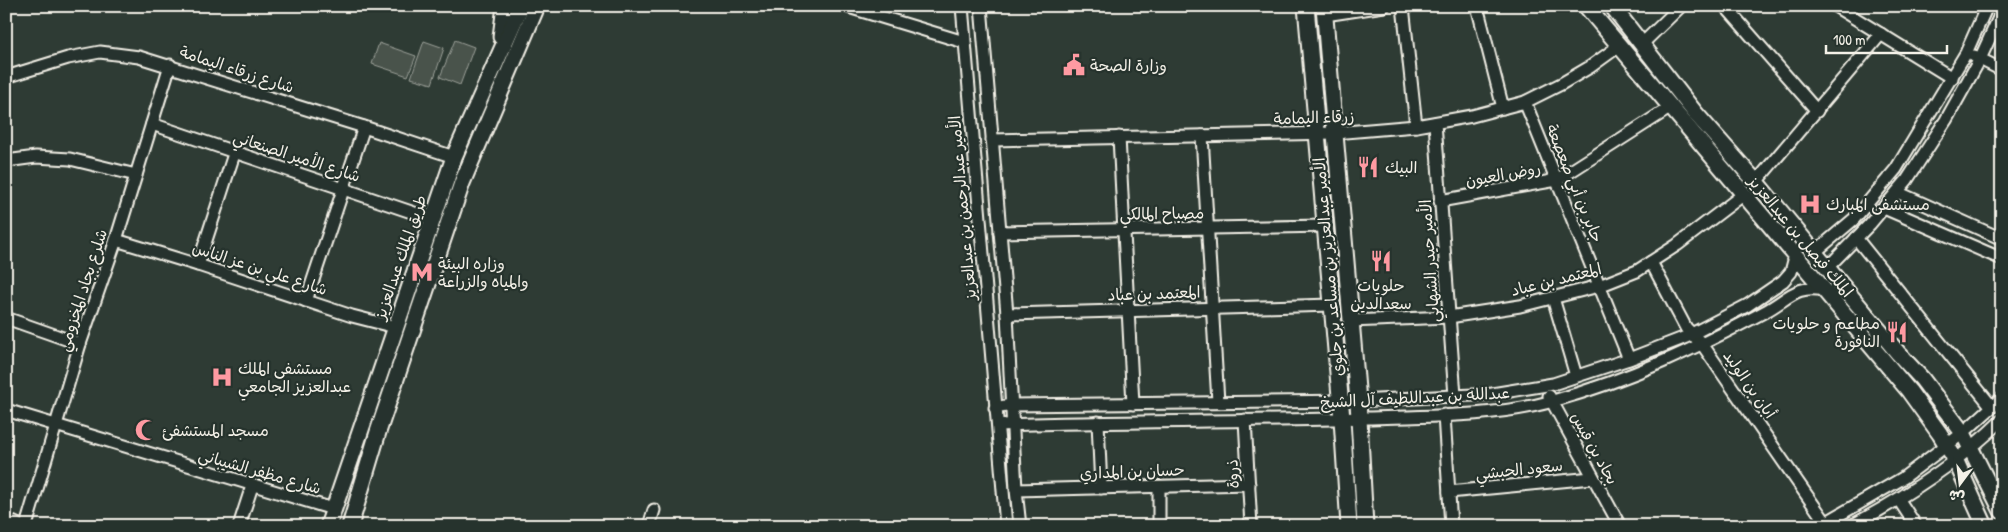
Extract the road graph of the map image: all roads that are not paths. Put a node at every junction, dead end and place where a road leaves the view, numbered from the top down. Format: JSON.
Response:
{"nodes":[{"id":1,"x":506,"y":6,"type":"edge"},
{"id":2,"x":521,"y":6,"type":"edge"},
{"id":3,"x":537,"y":6,"type":"edge"},
{"id":4,"x":845,"y":6,"type":"edge"},
{"id":5,"x":962,"y":6,"type":"edge"},
{"id":6,"x":981,"y":6,"type":"edge"},
{"id":7,"x":1306,"y":6,"type":"edge"},
{"id":8,"x":1384,"y":6,"type":"edge"},
{"id":9,"x":1403,"y":6,"type":"edge"},
{"id":10,"x":1477,"y":6,"type":"edge"},
{"id":11,"x":1586,"y":6,"type":"edge"},
{"id":12,"x":1612,"y":6,"type":"edge"},
{"id":13,"x":1681,"y":6,"type":"edge"},
{"id":14,"x":1725,"y":6,"type":"edge"},
{"id":15,"x":1835,"y":6,"type":"edge"},
{"id":16,"x":1986,"y":6,"type":"edge"},
{"id":17,"x":1325,"y":11,"type":"edge"},
{"id":18,"x":2002,"y":11,"type":"edge"},
{"id":19,"x":1881,"y":34,"type":"junction"},
{"id":20,"x":964,"y":42,"type":"junction"},
{"id":21,"x":1642,"y":44,"type":"junction"},
{"id":22,"x":1619,"y":46,"type":"junction"},
{"id":23,"x":1966,"y":53,"type":"junction"},
{"id":24,"x":1980,"y":59,"type":"junction"},
{"id":25,"x":170,"y":65,"type":"junction"},
{"id":26,"x":493,"y":67,"type":"junction"},
{"id":27,"x":2002,"y":70,"type":"edge"},
{"id":28,"x":6,"y":77,"type":"edge"},
{"id":29,"x":1952,"y":78,"type":"junction"},
{"id":30,"x":1525,"y":102,"type":"junction"},
{"id":31,"x":1671,"y":107,"type":"junction"},
{"id":32,"x":1503,"y":108,"type":"junction"},
{"id":33,"x":1817,"y":111,"type":"junction"},
{"id":34,"x":1435,"y":123,"type":"junction"},
{"id":35,"x":152,"y":124,"type":"junction"},
{"id":36,"x":1416,"y":126,"type":"junction"},
{"id":37,"x":364,"y":127,"type":"junction"},
{"id":38,"x":1334,"y":133,"type":"junction"},
{"id":39,"x":1317,"y":134,"type":"junction"},
{"id":40,"x":1202,"y":136,"type":"junction"},
{"id":41,"x":1119,"y":138,"type":"junction"},
{"id":42,"x":992,"y":140,"type":"junction"},
{"id":43,"x":234,"y":154,"type":"junction"},
{"id":44,"x":454,"y":157,"type":"junction"},
{"id":45,"x":6,"y":162,"type":"edge"},
{"id":46,"x":136,"y":175,"type":"junction"},
{"id":47,"x":1557,"y":180,"type":"junction"},
{"id":48,"x":1756,"y":182,"type":"junction"},
{"id":49,"x":345,"y":188,"type":"junction"},
{"id":50,"x":1897,"y":192,"type":"junction"},
{"id":51,"x":1744,"y":194,"type":"junction"},
{"id":52,"x":1440,"y":201,"type":"junction"},
{"id":53,"x":1884,"y":208,"type":"junction"},
{"id":54,"x":432,"y":219,"type":"junction"},
{"id":55,"x":1325,"y":226,"type":"junction"},
{"id":56,"x":1207,"y":228,"type":"junction"},
{"id":57,"x":1124,"y":230,"type":"junction"},
{"id":58,"x":1839,"y":231,"type":"junction"},
{"id":59,"x":1000,"y":232,"type":"junction"},
{"id":60,"x":2002,"y":239,"type":"edge"},
{"id":61,"x":116,"y":240,"type":"junction"},
{"id":62,"x":1854,"y":240,"type":"junction"},
{"id":63,"x":1815,"y":252,"type":"junction"},
{"id":64,"x":1794,"y":257,"type":"junction"},
{"id":65,"x":2002,"y":259,"type":"edge"},
{"id":66,"x":1651,"y":262,"type":"junction"},
{"id":67,"x":198,"y":265,"type":"junction"},
{"id":68,"x":1828,"y":267,"type":"junction"},
{"id":69,"x":1600,"y":286,"type":"junction"},
{"id":70,"x":1774,"y":287,"type":"junction"},
{"id":71,"x":1823,"y":290,"type":"junction"},
{"id":72,"x":1553,"y":298,"type":"junction"},
{"id":73,"x":1784,"y":300,"type":"junction"},
{"id":74,"x":306,"y":301,"type":"junction"},
{"id":75,"x":1332,"y":304,"type":"junction"},
{"id":76,"x":1212,"y":308,"type":"junction"},
{"id":77,"x":1128,"y":310,"type":"junction"},
{"id":78,"x":1007,"y":314,"type":"junction"},
{"id":79,"x":1449,"y":317,"type":"junction"},
{"id":80,"x":6,"y":318,"type":"edge"},
{"id":81,"x":1350,"y":321,"type":"junction"},
{"id":82,"x":395,"y":328,"type":"junction"},
{"id":83,"x":1693,"y":334,"type":"junction"},
{"id":84,"x":80,"y":344,"type":"junction"},
{"id":85,"x":1702,"y":344,"type":"junction"},
{"id":86,"x":1629,"y":359,"type":"junction"},
{"id":87,"x":1576,"y":376,"type":"junction"},
{"id":88,"x":1544,"y":385,"type":"junction"},
{"id":89,"x":1455,"y":396,"type":"junction"},
{"id":90,"x":2002,"y":398,"type":"edge"},
{"id":91,"x":1340,"y":400,"type":"junction"},
{"id":92,"x":1358,"y":401,"type":"junction"},
{"id":93,"x":1552,"y":401,"type":"junction"},
{"id":94,"x":1218,"y":402,"type":"junction"},
{"id":95,"x":1133,"y":404,"type":"junction"},
{"id":96,"x":1011,"y":405,"type":"junction"},
{"id":97,"x":1992,"y":407,"type":"junction"},
{"id":98,"x":995,"y":408,"type":"junction"},
{"id":99,"x":6,"y":410,"type":"edge"},
{"id":100,"x":1444,"y":415,"type":"junction"},
{"id":101,"x":1359,"y":418,"type":"junction"},
{"id":102,"x":1342,"y":419,"type":"junction"},
{"id":103,"x":1245,"y":420,"type":"junction"},
{"id":104,"x":1098,"y":422,"type":"junction"},
{"id":105,"x":2001,"y":423,"type":"edge"},
{"id":106,"x":1013,"y":425,"type":"junction"},
{"id":107,"x":57,"y":426,"type":"junction"},
{"id":108,"x":998,"y":426,"type":"junction"},
{"id":109,"x":1963,"y":433,"type":"junction"},
{"id":110,"x":1946,"y":446,"type":"junction"},
{"id":111,"x":1971,"y":447,"type":"junction"},
{"id":112,"x":1955,"y":459,"type":"junction"},
{"id":113,"x":1592,"y":478,"type":"junction"},
{"id":114,"x":1249,"y":484,"type":"junction"},
{"id":115,"x":252,"y":486,"type":"junction"},
{"id":116,"x":1160,"y":486,"type":"junction"},
{"id":117,"x":1101,"y":488,"type":"junction"},
{"id":118,"x":1016,"y":490,"type":"junction"},
{"id":119,"x":1449,"y":492,"type":"junction"},
{"id":120,"x":1899,"y":500,"type":"junction"},
{"id":121,"x":333,"y":509,"type":"junction"},
{"id":122,"x":654,"y":510,"type":"dead end"},
{"id":123,"x":2002,"y":511,"type":"edge"},
{"id":124,"x":6,"y":519,"type":"edge"},
{"id":125,"x":1823,"y":524,"type":"edge"},
{"id":126,"x":21,"y":526,"type":"edge"},
{"id":127,"x":26,"y":526,"type":"edge"},
{"id":128,"x":239,"y":526,"type":"edge"},
{"id":129,"x":328,"y":526,"type":"edge"},
{"id":130,"x":350,"y":526,"type":"edge"},
{"id":131,"x":649,"y":526,"type":"edge"},
{"id":132,"x":1006,"y":526,"type":"edge"},
{"id":133,"x":1020,"y":526,"type":"edge"},
{"id":134,"x":1159,"y":526,"type":"edge"},
{"id":135,"x":1251,"y":526,"type":"edge"},
{"id":136,"x":1349,"y":526,"type":"edge"},
{"id":137,"x":1365,"y":526,"type":"edge"},
{"id":138,"x":1451,"y":526,"type":"edge"},
{"id":139,"x":1620,"y":526,"type":"edge"},
{"id":140,"x":1851,"y":526,"type":"edge"},
{"id":141,"x":1916,"y":526,"type":"edge"},
{"id":142,"x":1985,"y":526,"type":"edge"}],
"edges":[{"from":1,"to":26,"type":"main road"},
{"from":2,"to":26,"type":"main road","name":"طريق الملك عبدالعزيز"},
{"from":3,"to":130,"type":"main road"},
{"from":4,"to":20,"type":"street"},
{"from":5,"to":20,"type":"street","name":"الأمير عبدالرحمن بن عبدالعزيز"},
{"from":6,"to":42,"type":"street"},
{"from":7,"to":39,"type":"main road","name":"الأمير عبدالعزيز بن مساعد بن جلوي"},
{"from":8,"to":17,"type":"street"},
{"from":9,"to":36,"type":"street"},
{"from":10,"to":32,"type":"street"},
{"from":11,"to":22,"type":"main road","name":"الملك فيصل بن عبدالعزيز"},
{"from":12,"to":21,"type":"main road","name":"الملك فيصل بن عبدالعزيز"},
{"from":13,"to":21,"type":"street"},
{"from":14,"to":33,"type":"street"},
{"from":15,"to":19,"type":"street"},
{"from":16,"to":23,"type":"street"},
{"from":17,"to":38,"type":"main road","name":"الأمير عبدالعزيز بن مساعد بن جلوي"},
{"from":18,"to":24,"type":"street"},
{"from":19,"to":29,"type":"street"},
{"from":19,"to":33,"type":"street"},
{"from":20,"to":98,"type":"street","name":"الأمير عبدالرحمن بن عبدالعزيز"},
{"from":21,"to":48,"type":"main road","name":"الملك فيصل بن عبدالعزيز"},
{"from":22,"to":30,"type":"street","name":"زرقاء اليمامة"},
{"from":22,"to":31,"type":"main road","name":"الملك فيصل بن عبدالعزيز"},
{"from":23,"to":24,"type":"street"},
{"from":23,"to":29,"type":"street"},
{"from":24,"to":27,"type":"street"},
{"from":24,"to":50,"type":"street"},
{"from":25,"to":28,"type":"street","name":"شارع زرقاء اليمامة"},
{"from":25,"to":35,"type":"street","name":"شلرع بجاد المخزومي"},
{"from":25,"to":37,"type":"street","name":"شارع زرقاء اليمامة"},
{"from":26,"to":44,"type":"main road","name":"طريق الملك عبدالعزيز"},
{"from":29,"to":58,"type":"street"},
{"from":30,"to":32,"type":"street","name":"زرقاء اليمامة"},
{"from":30,"to":47,"type":"street","name":"جابر بن أبي صعصعة"},
{"from":31,"to":47,"type":"street","name":"روض العيون"},
{"from":31,"to":51,"type":"main road","name":"الملك فيصل بن عبدالعزيز"},
{"from":32,"to":34,"type":"street","name":"زرقاء اليمامة"},
{"from":33,"to":48,"type":"street"},
{"from":34,"to":36,"type":"street","name":"زرقاء اليمامة"},
{"from":34,"to":52,"type":"street","name":"الأمير حيدر الشهابي"},
{"from":35,"to":43,"type":"street","name":"شارع الأمير الصنعاني"},
{"from":35,"to":46,"type":"street","name":"شلرع بجاد المخزومي"},
{"from":36,"to":38,"type":"street","name":"زرقاء اليمامة"},
{"from":37,"to":44,"type":"street","name":"شارع زرقاء اليمامة"},
{"from":37,"to":49,"type":"street"},
{"from":38,"to":39,"type":"street","name":"زرقاء اليمامة"},
{"from":38,"to":81,"type":"main road","name":"الأمير عبدالعزيز بن مساعد بن جلوي"},
{"from":39,"to":40,"type":"street","name":"زرقاء اليمامة"},
{"from":39,"to":55,"type":"main road","name":"الأمير عبدالعزيز بن مساعد بن جلوي"},
{"from":40,"to":41,"type":"street","name":"زرقاء اليمامة"},
{"from":40,"to":56,"type":"street"},
{"from":41,"to":42,"type":"street","name":"زرقاء اليمامة"},
{"from":41,"to":57,"type":"street"},
{"from":42,"to":59,"type":"street"},
{"from":43,"to":49,"type":"street","name":"شارع الأمير الصنعاني"},
{"from":43,"to":67,"type":"street"},
{"from":44,"to":54,"type":"main road","name":"طريق الملك عبدالعزيز"},
{"from":45,"to":46,"type":"street"},
{"from":46,"to":61,"type":"street","name":"شلرع بجاد المخزومي"},
{"from":47,"to":52,"type":"street","name":"روض العيون"},
{"from":47,"to":69,"type":"street","name":"جابر بن أبي صعصعة"},
{"from":48,"to":63,"type":"main road","name":"الملك فيصل بن عبدالعزيز"},
{"from":49,"to":54,"type":"street","name":"شارع الأمير الصنعاني"},
{"from":49,"to":74,"type":"street"},
{"from":50,"to":53,"type":"street"},
{"from":50,"to":60,"type":"street"},
{"from":51,"to":64,"type":"main road","name":"الملك فيصل بن عبدالعزيز"},
{"from":51,"to":66,"type":"street","name":"المعتمد بن عباد"},
{"from":52,"to":79,"type":"street","name":"الأمير حيدر الشهابي"},
{"from":53,"to":62,"type":"street"},
{"from":53,"to":65,"type":"street"},
{"from":54,"to":82,"type":"main road","name":"طريق الملك عبدالعزيز"},
{"from":55,"to":56,"type":"street","name":"مصباح المالكي"},
{"from":55,"to":75,"type":"main road","name":"الأمير عبدالعزيز بن مساعد بن جلوي"},
{"from":56,"to":57,"type":"street","name":"مصباح المالكي"},
{"from":56,"to":76,"type":"street"},
{"from":57,"to":59,"type":"street","name":"مصباح المالكي"},
{"from":57,"to":77,"type":"street"},
{"from":58,"to":62,"type":"street"},
{"from":58,"to":63,"type":"street"},
{"from":59,"to":78,"type":"street"},
{"from":61,"to":67,"type":"street","name":"شارع علي بن عز الناس"},
{"from":61,"to":84,"type":"street","name":"شلرع بجاد المخزومي"},
{"from":62,"to":68,"type":"street"},
{"from":62,"to":97,"type":"street"},
{"from":63,"to":68,"type":"main road","name":"الملك فيصل بن عبدالعزيز"},
{"from":64,"to":70,"type":"street","name":"عبدالله بن عبداللطيف آل الشيخ"},
{"from":64,"to":71,"type":"main road","name":"الملك فيصل بن عبدالعزيز"},
{"from":66,"to":69,"type":"street","name":"المعتمد بن عباد"},
{"from":66,"to":83,"type":"street","name":"أبان بن الوليد"},
{"from":67,"to":74,"type":"street","name":"شارع علي بن عز الناس"},
{"from":68,"to":109,"type":"main road","name":"الملك فيصل بن عبدالعزيز"},
{"from":69,"to":72,"type":"street","name":"المعتمد بن عباد"},
{"from":69,"to":86,"type":"street","name":"جابر بن أبي صعصعة"},
{"from":70,"to":73,"type":"street"},
{"from":70,"to":83,"type":"street","name":"عبدالله بن عبداللطيف آل الشيخ"},
{"from":71,"to":73,"type":"street","name":"عبدالله بن عبداللطيف آل الشيخ"},
{"from":71,"to":110,"type":"main road","name":"الملك فيصل بن عبدالعزيز"},
{"from":72,"to":79,"type":"street","name":"المعتمد بن عباد"},
{"from":72,"to":87,"type":"street"},
{"from":73,"to":85,"type":"street","name":"عبدالله بن عبداللطيف آل الشيخ"},
{"from":74,"to":82,"type":"street","name":"شارع علي بن عز الناس"},
{"from":75,"to":76,"type":"street","name":"المعتمد بن عباد"},
{"from":75,"to":91,"type":"main road","name":"الأمير عبدالعزيز بن مساعد بن جلوي"},
{"from":76,"to":77,"type":"street","name":"المعتمد بن عباد"},
{"from":76,"to":94,"type":"street"},
{"from":77,"to":78,"type":"street","name":"المعتمد بن عباد"},
{"from":77,"to":95,"type":"street"},
{"from":78,"to":96,"type":"street"},
{"from":79,"to":81,"type":"street","name":"المعتمد بن عباد"},
{"from":79,"to":89,"type":"street","name":"الأمير حيدر الشهابي"},
{"from":80,"to":84,"type":"street"},
{"from":81,"to":92,"type":"main road","name":"الأمير عبدالعزيز بن مساعد بن جلوي"},
{"from":82,"to":121,"type":"main road","name":"طريق الملك عبدالعزيز"},
{"from":83,"to":85,"type":"street","name":"أبان بن الوليد"},
{"from":83,"to":86,"type":"street","name":"عبدالله بن عبداللطيف آل الشيخ"},
{"from":84,"to":107,"type":"street","name":"شلرع بجاد المخزومي"},
{"from":85,"to":93,"type":"street","name":"عبدالله بن عبداللطيف آل الشيخ"},
{"from":85,"to":125,"type":"street","name":"أبان بن الوليد"},
{"from":86,"to":87,"type":"street","name":"عبدالله بن عبداللطيف آل الشيخ"},
{"from":87,"to":88,"type":"street","name":"عبدالله بن عبداللطيف آل الشيخ"},
{"from":88,"to":89,"type":"street","name":"عبدالله بن عبداللطيف آل الشيخ"},
{"from":88,"to":93,"type":"street","name":"بجاد بن قيس"},
{"from":89,"to":92,"type":"street","name":"عبدالله بن عبداللطيف آل الشيخ"},
{"from":90,"to":97,"type":"street"},
{"from":91,"to":92,"type":"street","name":"عبدالله بن عبداللطيف آل الشيخ"},
{"from":91,"to":94,"type":"street","name":"عبدالله بن عبداللطيف آل الشيخ"},
{"from":91,"to":102,"type":"main road","name":"الأمير عبدالعزيز بن مساعد بن جلوي"},
{"from":92,"to":101,"type":"main road","name":"الأمير عبدالعزيز بن مساعد بن جلوي"},
{"from":93,"to":100,"type":"street","name":"عبدالله بن عبداللطيف آل الشيخ"},
{"from":93,"to":113,"type":"street","name":"بجاد بن قيس"},
{"from":94,"to":95,"type":"street","name":"عبدالله بن عبداللطيف آل الشيخ"},
{"from":95,"to":96,"type":"street","name":"عبدالله بن عبداللطيف آل الشيخ"},
{"from":96,"to":98,"type":"street","name":"عبدالله بن عبداللطيف آل الشيخ"},
{"from":96,"to":106,"type":"street"},
{"from":97,"to":109,"type":"street"},
{"from":98,"to":108,"type":"street","name":"الأمير عبدالرحمن بن عبدالعزيز"},
{"from":99,"to":107,"type":"street","name":"شارع مظفر الشيباني"},
{"from":100,"to":101,"type":"street","name":"عبدالله بن عبداللطيف آل الشيخ"},
{"from":100,"to":119,"type":"street"},
{"from":101,"to":102,"type":"street","name":"عبدالله بن عبداللطيف آل الشيخ"},
{"from":101,"to":137,"type":"main road","name":"الأمير عبدالعزيز بن مساعد بن جلوي"},
{"from":102,"to":103,"type":"street","name":"عبدالله بن عبداللطيف آل الشيخ"},
{"from":102,"to":136,"type":"main road","name":"الأمير عبدالعزيز بن مساعد بن جلوي"},
{"from":103,"to":104,"type":"street","name":"عبدالله بن عبداللطيف آل الشيخ"},
{"from":103,"to":114,"type":"street","name":"ذروة"},
{"from":104,"to":106,"type":"street","name":"عبدالله بن عبداللطيف آل الشيخ"},
{"from":104,"to":117,"type":"street"},
{"from":105,"to":111,"type":"street"},
{"from":106,"to":108,"type":"street","name":"عبدالله بن عبداللطيف آل الشيخ"},
{"from":106,"to":118,"type":"street"},
{"from":107,"to":115,"type":"street","name":"شارع مظفر الشيباني"},
{"from":107,"to":127,"type":"street","name":"شلرع بجاد المخزومي"},
{"from":108,"to":132,"type":"street"},
{"from":109,"to":110,"type":"street"},
{"from":109,"to":111,"type":"main road","name":"الملك فيصل بن عبدالعزيز"},
{"from":110,"to":112,"type":"main road","name":"الملك فيصل بن عبدالعزيز"},
{"from":110,"to":125,"type":"street"},
{"from":111,"to":112,"type":"street"},
{"from":111,"to":123,"type":"main road","name":"الملك فيصل بن عبدالعزيز"},
{"from":112,"to":120,"type":"street"},
{"from":112,"to":142,"type":"main road","name":"الملك فيصل بن عبدالعزيز"},
{"from":113,"to":119,"type":"street","name":"سعود الحبشي"},
{"from":113,"to":139,"type":"street","name":"بجاد بن قيس"},
{"from":114,"to":116,"type":"street","name":"حسان بن المداري"},
{"from":114,"to":135,"type":"street","name":"ذروة"},
{"from":115,"to":121,"type":"street","name":"شارع مظفر الشيباني"},
{"from":115,"to":128,"type":"street"},
{"from":116,"to":117,"type":"street","name":"حسان بن المداري"},
{"from":116,"to":134,"type":"street"},
{"from":117,"to":118,"type":"street","name":"حسان بن المداري"},
{"from":118,"to":133,"type":"street"},
{"from":119,"to":138,"type":"street"},
{"from":120,"to":140,"type":"street"},
{"from":120,"to":141,"type":"street"},
{"from":121,"to":129,"type":"main road","name":"طريق الملك عبدالعزيز"},
{"from":122,"to":131,"type":"street"},
{"from":124,"to":126,"type":"street"}]}
